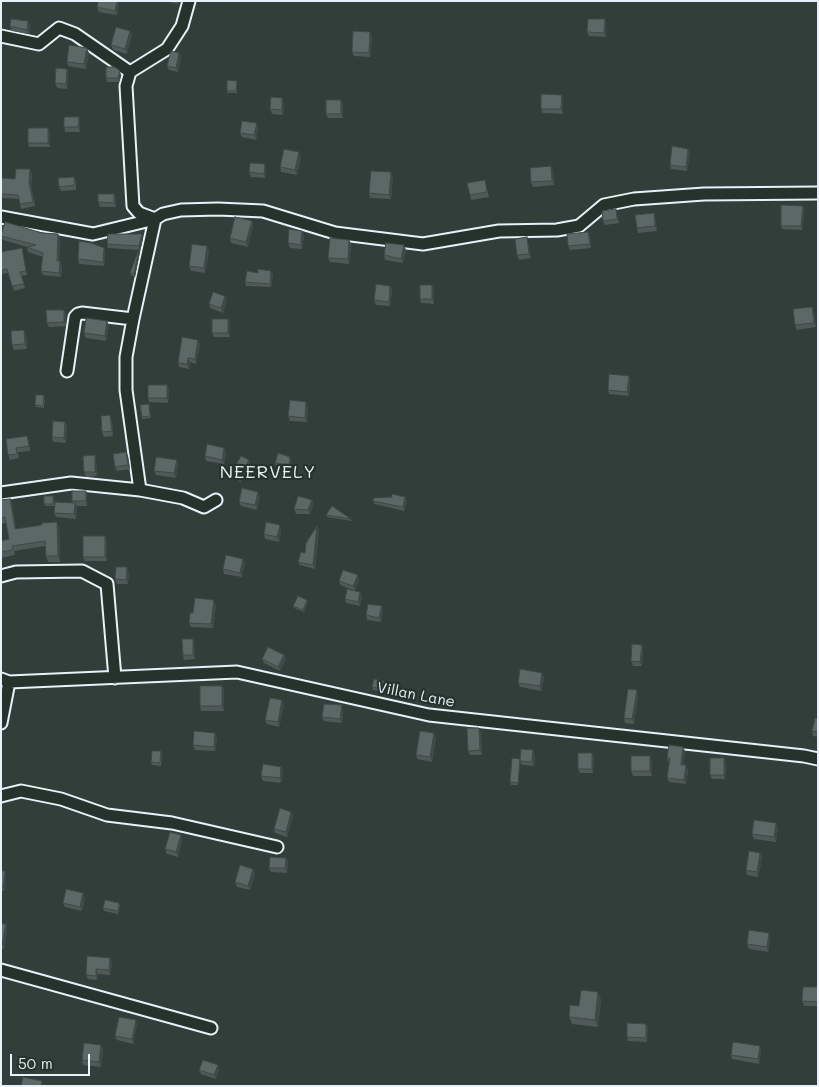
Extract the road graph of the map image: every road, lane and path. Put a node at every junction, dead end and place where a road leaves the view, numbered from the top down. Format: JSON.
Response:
{"nodes":[{"id":1,"x":189,"y":1,"type":"edge"},
{"id":2,"x":1,"y":36,"type":"edge"},
{"id":3,"x":130,"y":72,"type":"junction"},
{"id":4,"x":818,"y":193,"type":"edge"},
{"id":5,"x":1,"y":217,"type":"edge"},
{"id":6,"x":155,"y":219,"type":"junction"},
{"id":7,"x":133,"y":319,"type":"junction"},
{"id":8,"x":67,"y":371,"type":"dead end"},
{"id":9,"x":140,"y":490,"type":"junction"},
{"id":10,"x":1,"y":493,"type":"edge"},
{"id":11,"x":216,"y":500,"type":"dead end"},
{"id":12,"x":1,"y":576,"type":"edge"},
{"id":13,"x":115,"y":678,"type":"junction"},
{"id":14,"x":5,"y":681,"type":"edge"},
{"id":15,"x":1,"y":723,"type":"edge"},
{"id":16,"x":818,"y":759,"type":"edge"},
{"id":17,"x":1,"y":796,"type":"edge"},
{"id":18,"x":277,"y":847,"type":"dead end"},
{"id":19,"x":1,"y":970,"type":"edge"},
{"id":20,"x":211,"y":1028,"type":"dead end"}],
"edges":[{"from":1,"to":3,"type":"street"},
{"from":2,"to":3,"type":"street"},
{"from":3,"to":6,"type":"street"},
{"from":4,"to":6,"type":"street"},
{"from":5,"to":6,"type":"street"},
{"from":6,"to":7,"type":"street"},
{"from":7,"to":8,"type":"street"},
{"from":7,"to":9,"type":"street"},
{"from":9,"to":10,"type":"street"},
{"from":9,"to":11,"type":"street"},
{"from":12,"to":13,"type":"street"},
{"from":13,"to":14,"type":"street","name":"Villan Lane"},
{"from":13,"to":16,"type":"street","name":"Villan Lane"},
{"from":14,"to":15,"type":"street"},
{"from":17,"to":18,"type":"street"},
{"from":19,"to":20,"type":"street"}]}
